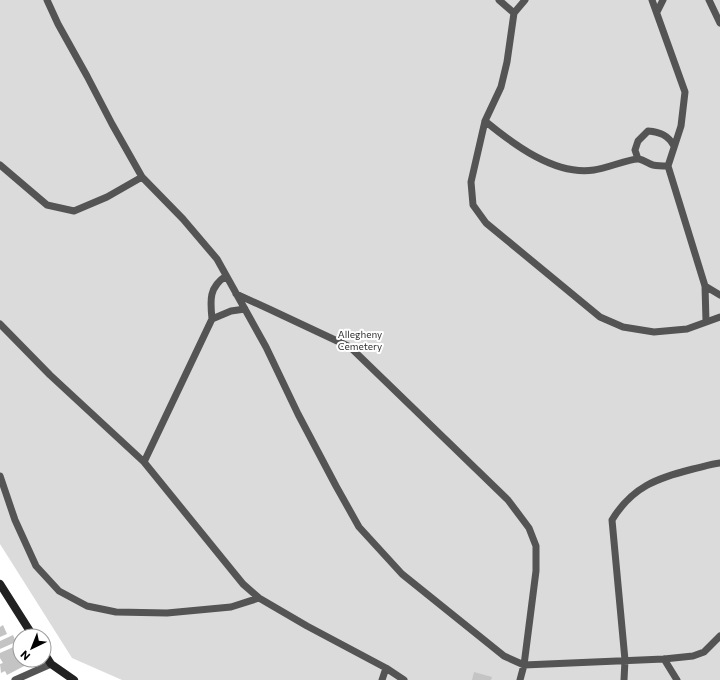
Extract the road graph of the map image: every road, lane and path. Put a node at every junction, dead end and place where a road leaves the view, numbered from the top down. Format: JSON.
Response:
{"nodes":[{"id":1,"x":47,"y":0,"type":"edge"},
{"id":2,"x":499,"y":0,"type":"edge"},
{"id":3,"x":525,"y":0,"type":"edge"},
{"id":4,"x":652,"y":0,"type":"edge"},
{"id":5,"x":663,"y":0,"type":"edge"},
{"id":6,"x":709,"y":0,"type":"edge"},
{"id":7,"x":657,"y":12,"type":"junction"},
{"id":8,"x":514,"y":13,"type":"junction"},
{"id":9,"x":720,"y":23,"type":"edge"},
{"id":10,"x":485,"y":121,"type":"junction"},
{"id":11,"x":674,"y":146,"type":"junction"},
{"id":12,"x":638,"y":159,"type":"junction"},
{"id":13,"x":0,"y":165,"type":"edge"},
{"id":14,"x":668,"y":166,"type":"junction"},
{"id":15,"x":142,"y":177,"type":"junction"},
{"id":16,"x":226,"y":276,"type":"junction"},
{"id":17,"x":705,"y":286,"type":"junction"},
{"id":18,"x":236,"y":294,"type":"junction"},
{"id":19,"x":720,"y":295,"type":"edge"},
{"id":20,"x":245,"y":310,"type":"junction"},
{"id":21,"x":720,"y":317,"type":"edge"},
{"id":22,"x":212,"y":319,"type":"junction"},
{"id":23,"x":706,"y":321,"type":"junction"},
{"id":24,"x":0,"y":324,"type":"edge"},
{"id":25,"x":144,"y":462,"type":"junction"},
{"id":26,"x":720,"y":463,"type":"edge"},
{"id":27,"x":0,"y":476,"type":"edge"},
{"id":28,"x":0,"y":584,"type":"edge"},
{"id":29,"x":259,"y":598,"type":"junction"},
{"id":30,"x":28,"y":628,"type":"edge"},
{"id":31,"x":720,"y":636,"type":"edge"},
{"id":32,"x":625,"y":660,"type":"junction"},
{"id":33,"x":664,"y":660,"type":"junction"},
{"id":34,"x":52,"y":664,"type":"edge"},
{"id":35,"x":524,"y":665,"type":"junction"},
{"id":36,"x":43,"y":668,"type":"edge"},
{"id":37,"x":386,"y":668,"type":"junction"},
{"id":38,"x":15,"y":680,"type":"edge"},
{"id":39,"x":74,"y":680,"type":"edge"},
{"id":40,"x":382,"y":680,"type":"edge"},
{"id":41,"x":404,"y":680,"type":"edge"},
{"id":42,"x":520,"y":680,"type":"edge"},
{"id":43,"x":624,"y":680,"type":"edge"},
{"id":44,"x":677,"y":680,"type":"edge"}],
"edges":[{"from":1,"to":15,"type":"lane"},
{"from":2,"to":8,"type":"lane"},
{"from":3,"to":8,"type":"lane"},
{"from":4,"to":7,"type":"lane"},
{"from":5,"to":7,"type":"lane"},
{"from":6,"to":9,"type":"lane"},
{"from":7,"to":11,"type":"lane"},
{"from":8,"to":10,"type":"lane"},
{"from":10,"to":12,"type":"lane"},
{"from":10,"to":23,"type":"lane"},
{"from":11,"to":12,"type":"lane"},
{"from":11,"to":14,"type":"lane"},
{"from":12,"to":14,"type":"lane"},
{"from":13,"to":15,"type":"lane"},
{"from":14,"to":17,"type":"lane"},
{"from":15,"to":16,"type":"lane"},
{"from":16,"to":18,"type":"lane"},
{"from":16,"to":22,"type":"lane"},
{"from":17,"to":19,"type":"lane"},
{"from":17,"to":23,"type":"lane"},
{"from":18,"to":20,"type":"lane"},
{"from":18,"to":35,"type":"lane"},
{"from":20,"to":22,"type":"lane"},
{"from":20,"to":35,"type":"lane"},
{"from":21,"to":23,"type":"lane"},
{"from":22,"to":25,"type":"lane"},
{"from":24,"to":25,"type":"lane"},
{"from":25,"to":29,"type":"lane"},
{"from":26,"to":32,"type":"lane"},
{"from":27,"to":29,"type":"lane"},
{"from":28,"to":30,"type":"street"},
{"from":29,"to":37,"type":"lane"},
{"from":31,"to":33,"type":"lane"},
{"from":32,"to":33,"type":"lane"},
{"from":32,"to":35,"type":"lane"},
{"from":32,"to":43,"type":"lane"},
{"from":33,"to":44,"type":"lane"},
{"from":34,"to":39,"type":"street"},
{"from":35,"to":42,"type":"lane"},
{"from":36,"to":38,"type":"lane"},
{"from":37,"to":40,"type":"lane"},
{"from":37,"to":41,"type":"lane"}]}
